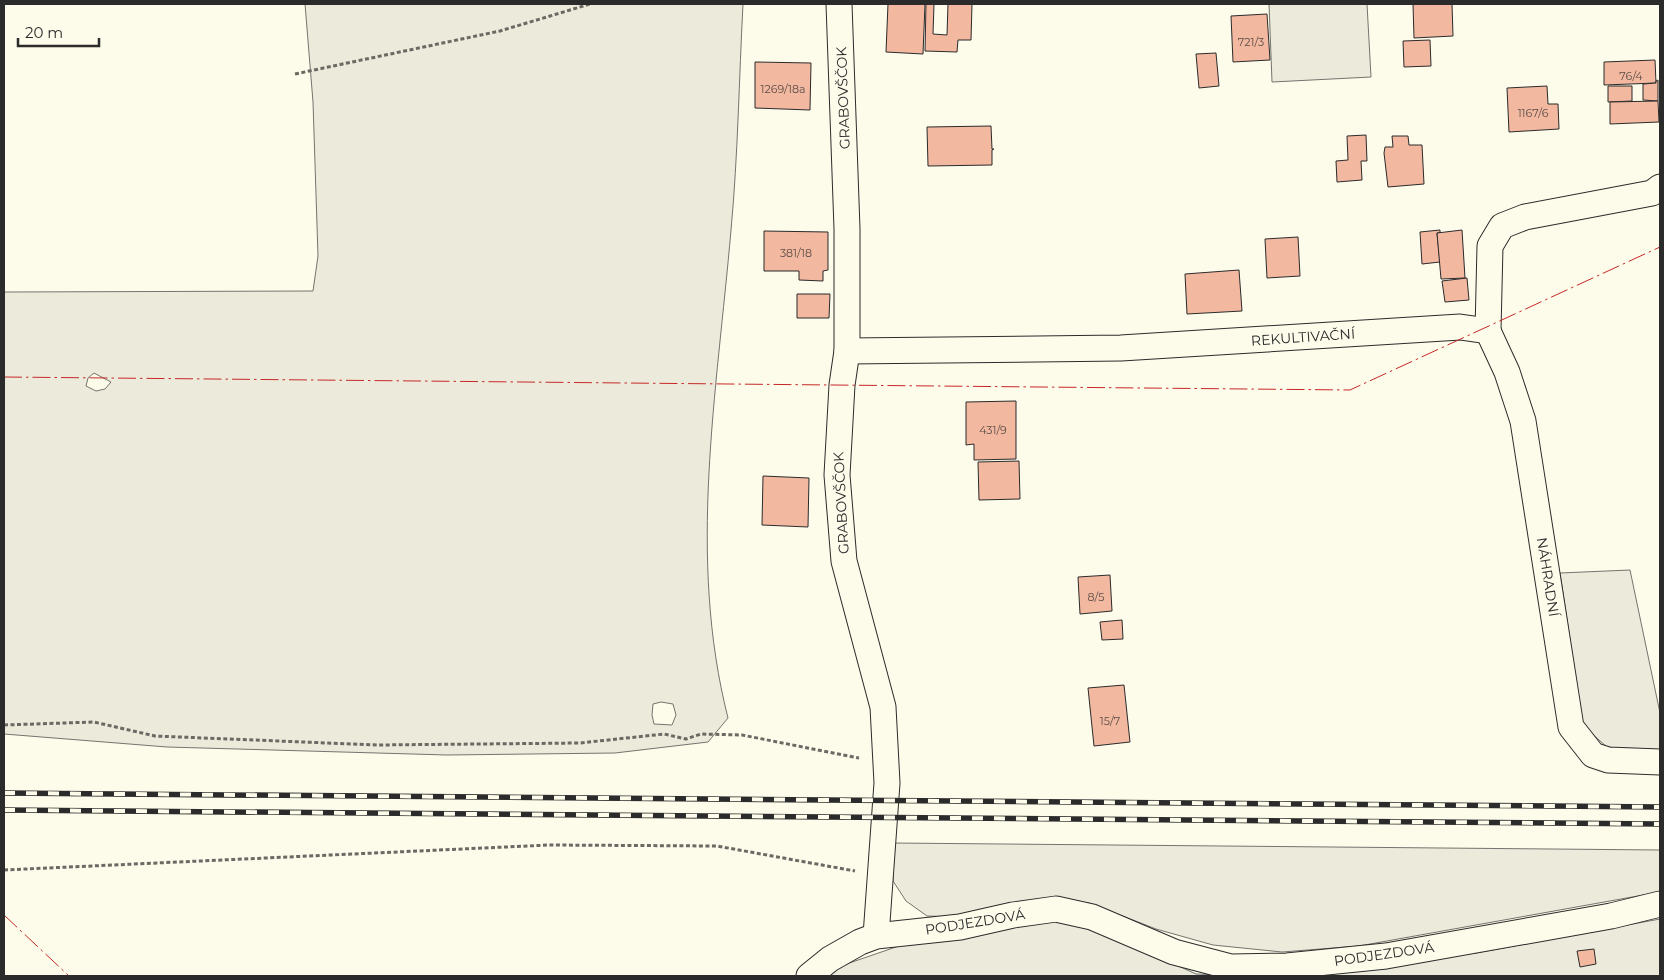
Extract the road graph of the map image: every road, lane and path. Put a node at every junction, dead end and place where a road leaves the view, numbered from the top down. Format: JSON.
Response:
{"nodes":[{"id":1,"x":590,"y":4,"type":"edge"},
{"id":2,"x":840,"y":4,"type":"edge"},
{"id":3,"x":295,"y":74,"type":"dead end"},
{"id":4,"x":1660,"y":187,"type":"edge"},
{"id":5,"x":1488,"y":331,"type":"junction"},
{"id":6,"x":847,"y":351,"type":"junction"},
{"id":7,"x":4,"y":725,"type":"edge"},
{"id":8,"x":887,"y":762,"type":"junction"},
{"id":9,"x":1660,"y":762,"type":"edge"},
{"id":10,"x":4,"y":870,"type":"edge"},
{"id":11,"x":880,"y":875,"type":"junction"},
{"id":12,"x":1660,"y":904,"type":"edge"},
{"id":13,"x":876,"y":936,"type":"junction"},
{"id":14,"x":809,"y":976,"type":"edge"}],
"edges":[{"from":1,"to":3,"type":"path"},
{"from":2,"to":6,"type":"street","name":"GRABOVŠČOK"},
{"from":4,"to":5,"type":"street"},
{"from":5,"to":6,"type":"street","name":"REKULTIVAČNÍ"},
{"from":5,"to":9,"type":"street","name":"NÁHRADNÍ"},
{"from":6,"to":8,"type":"street","name":"GRABOVŠČOK"},
{"from":7,"to":8,"type":"path"},
{"from":8,"to":11,"type":"street","name":"GRABOVŠČOK"},
{"from":10,"to":11,"type":"path"},
{"from":11,"to":13,"type":"street","name":"GRABOVŠČOK"},
{"from":12,"to":13,"type":"street","name":"PODJEZDOVÁ"},
{"from":13,"to":14,"type":"street","name":"PODJEZDOVÁ"}]}
